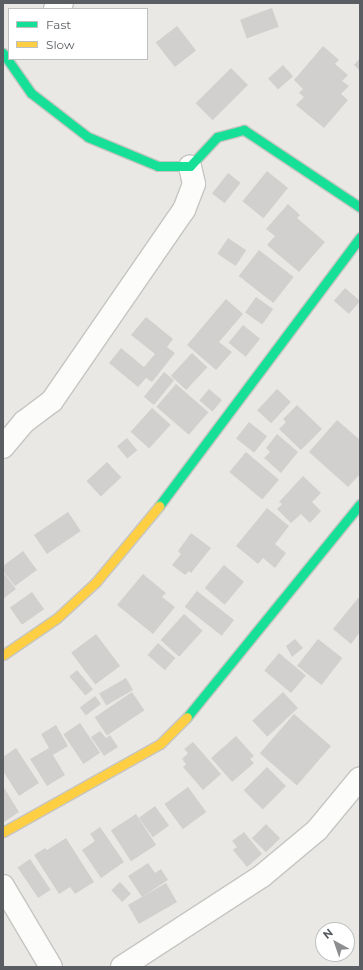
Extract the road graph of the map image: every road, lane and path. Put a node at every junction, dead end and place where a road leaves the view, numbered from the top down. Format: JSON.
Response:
{"nodes":[{"id":1,"x":3,"y":53,"type":"edge"},
{"id":2,"x":190,"y":166,"type":"junction"},
{"id":3,"x":360,"y":207,"type":"edge"},
{"id":4,"x":360,"y":237,"type":"edge"},
{"id":5,"x":3,"y":446,"type":"edge"},
{"id":6,"x":360,"y":504,"type":"edge"},
{"id":7,"x":3,"y":656,"type":"edge"},
{"id":8,"x":360,"y":778,"type":"edge"},
{"id":9,"x":3,"y":832,"type":"edge"},
{"id":10,"x":3,"y":886,"type":"edge"},
{"id":11,"x":51,"y":967,"type":"edge"},
{"id":12,"x":122,"y":967,"type":"edge"}],
"edges":[{"from":1,"to":2,"type":"street"},
{"from":2,"to":3,"type":"street"},
{"from":2,"to":5,"type":"street"},
{"from":4,"to":7,"type":"street"},
{"from":6,"to":9,"type":"street"},
{"from":8,"to":12,"type":"street"},
{"from":10,"to":11,"type":"street"}]}
